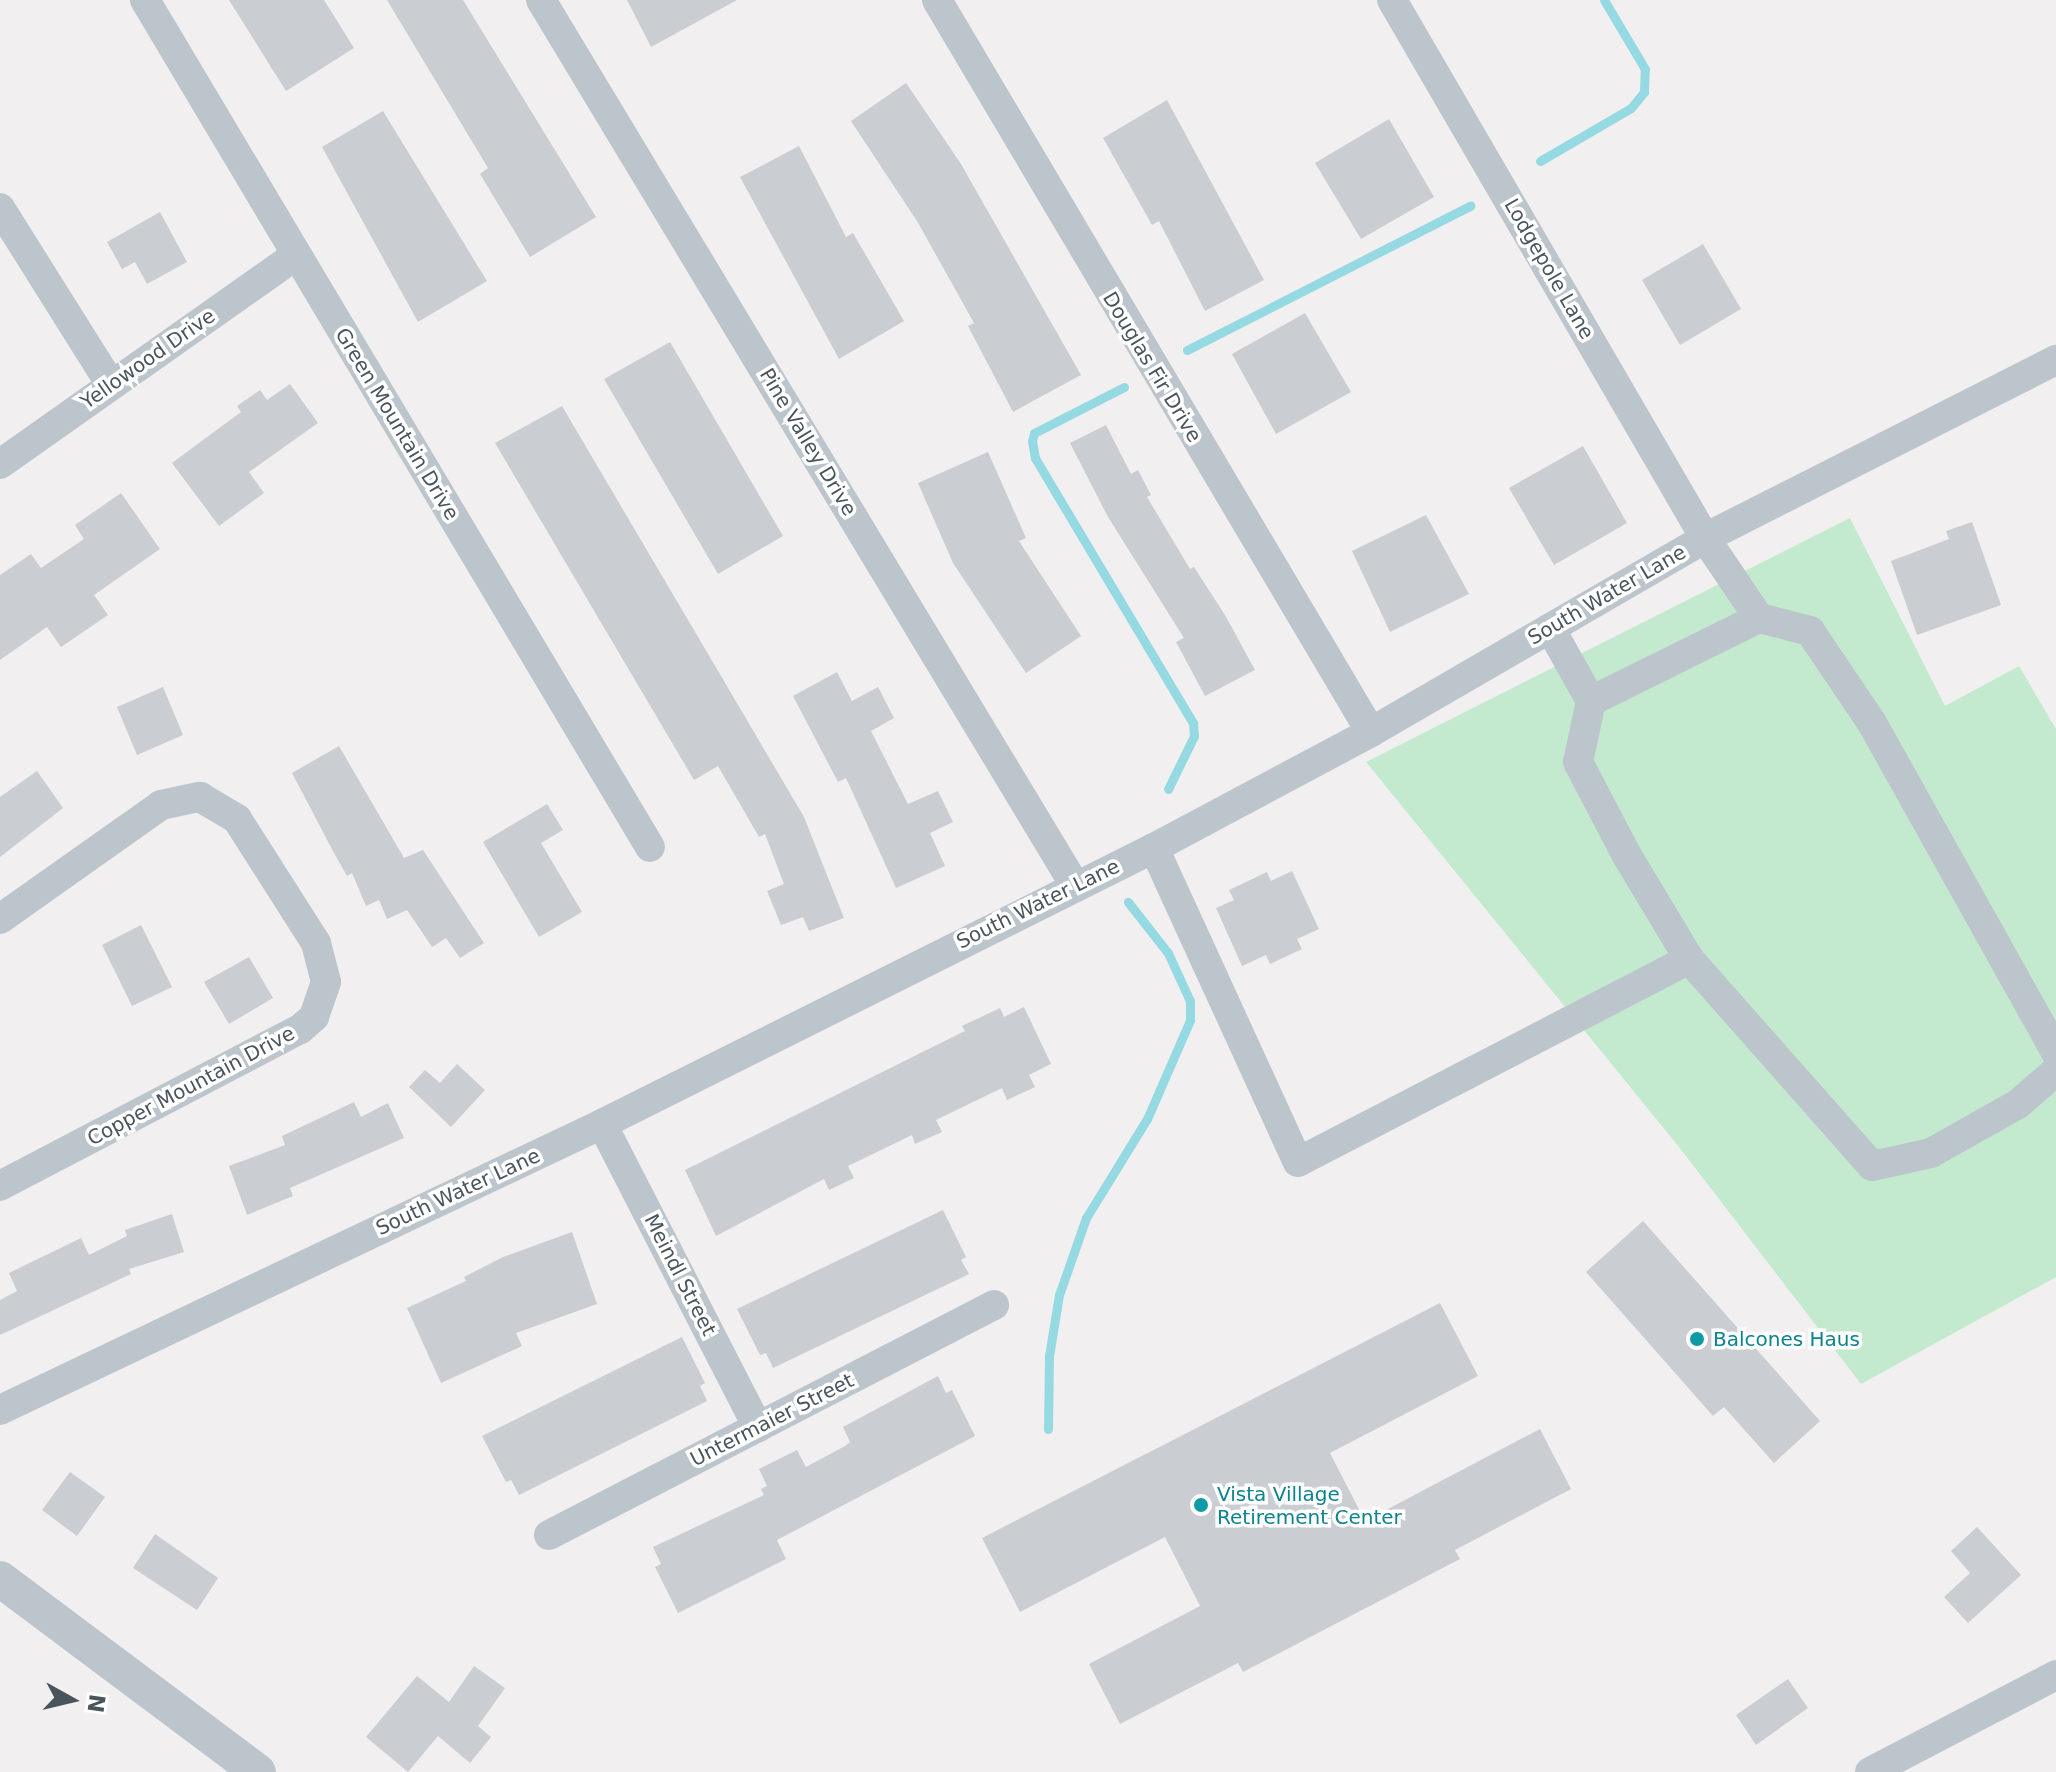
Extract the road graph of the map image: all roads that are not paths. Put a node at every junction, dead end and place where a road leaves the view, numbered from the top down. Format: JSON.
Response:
{"nodes":[{"id":1,"x":145,"y":0,"type":"edge"},
{"id":2,"x":541,"y":0,"type":"edge"},
{"id":3,"x":1392,"y":0,"type":"edge"},
{"id":4,"x":946,"y":3,"type":"edge"},
{"id":5,"x":0,"y":208,"type":"edge"},
{"id":6,"x":296,"y":255,"type":"junction"},
{"id":7,"x":2056,"y":360,"type":"edge"},
{"id":8,"x":111,"y":385,"type":"junction"},
{"id":9,"x":0,"y":464,"type":"edge"},
{"id":10,"x":1705,"y":538,"type":"junction"},
{"id":11,"x":1759,"y":618,"type":"junction"},
{"id":12,"x":1550,"y":628,"type":"junction"},
{"id":13,"x":1591,"y":701,"type":"junction"},
{"id":14,"x":1371,"y":732,"type":"junction"},
{"id":15,"x":650,"y":847,"type":"dead end"},
{"id":16,"x":1154,"y":848,"type":"junction"},
{"id":17,"x":1074,"y":884,"type":"junction"},
{"id":18,"x":0,"y":919,"type":"edge"},
{"id":19,"x":1689,"y":959,"type":"junction"},
{"id":20,"x":2056,"y":1052,"type":"edge"},
{"id":21,"x":2056,"y":1071,"type":"edge"},
{"id":22,"x":602,"y":1124,"type":"junction"},
{"id":23,"x":0,"y":1186,"type":"edge"},
{"id":24,"x":994,"y":1305,"type":"dead end"},
{"id":25,"x":0,"y":1410,"type":"edge"},
{"id":26,"x":758,"y":1427,"type":"junction"},
{"id":27,"x":549,"y":1535,"type":"dead end"},
{"id":28,"x":0,"y":1579,"type":"edge"},
{"id":29,"x":2056,"y":1675,"type":"edge"},
{"id":30,"x":258,"y":1772,"type":"edge"},
{"id":31,"x":1870,"y":1772,"type":"edge"}],
"edges":[{"from":1,"to":6,"type":"street","name":"Green Mountain Drive"},
{"from":2,"to":17,"type":"street","name":"Pine Valley Drive"},
{"from":3,"to":10,"type":"street","name":"Lodgepole Lane"},
{"from":4,"to":14,"type":"street","name":"Douglas Fir Drive"},
{"from":5,"to":8,"type":"street"},
{"from":6,"to":8,"type":"street","name":"Yellowood Drive"},
{"from":6,"to":15,"type":"street","name":"Green Mountain Drive"},
{"from":7,"to":10,"type":"street","name":"South Water Lane"},
{"from":8,"to":9,"type":"street","name":"Yellowood Drive"},
{"from":10,"to":11,"type":"street","name":"Lodgepole Lane"},
{"from":10,"to":12,"type":"street","name":"South Water Lane"},
{"from":11,"to":13,"type":"street"},
{"from":11,"to":20,"type":"street"},
{"from":12,"to":13,"type":"street"},
{"from":12,"to":14,"type":"street","name":"South Water Lane"},
{"from":13,"to":19,"type":"street"},
{"from":14,"to":16,"type":"street","name":"South Water Lane"},
{"from":16,"to":17,"type":"street","name":"South Water Lane"},
{"from":16,"to":19,"type":"street"},
{"from":17,"to":22,"type":"street","name":"South Water Lane"},
{"from":18,"to":23,"type":"street","name":"Copper Mountain Drive"},
{"from":19,"to":21,"type":"street"},
{"from":22,"to":25,"type":"street","name":"South Water Lane"},
{"from":22,"to":26,"type":"street","name":"Meindl Street"},
{"from":24,"to":26,"type":"street","name":"Untermaier Street"},
{"from":26,"to":27,"type":"street","name":"Untermaier Street"},
{"from":28,"to":30,"type":"street"},
{"from":29,"to":31,"type":"street"}]}
